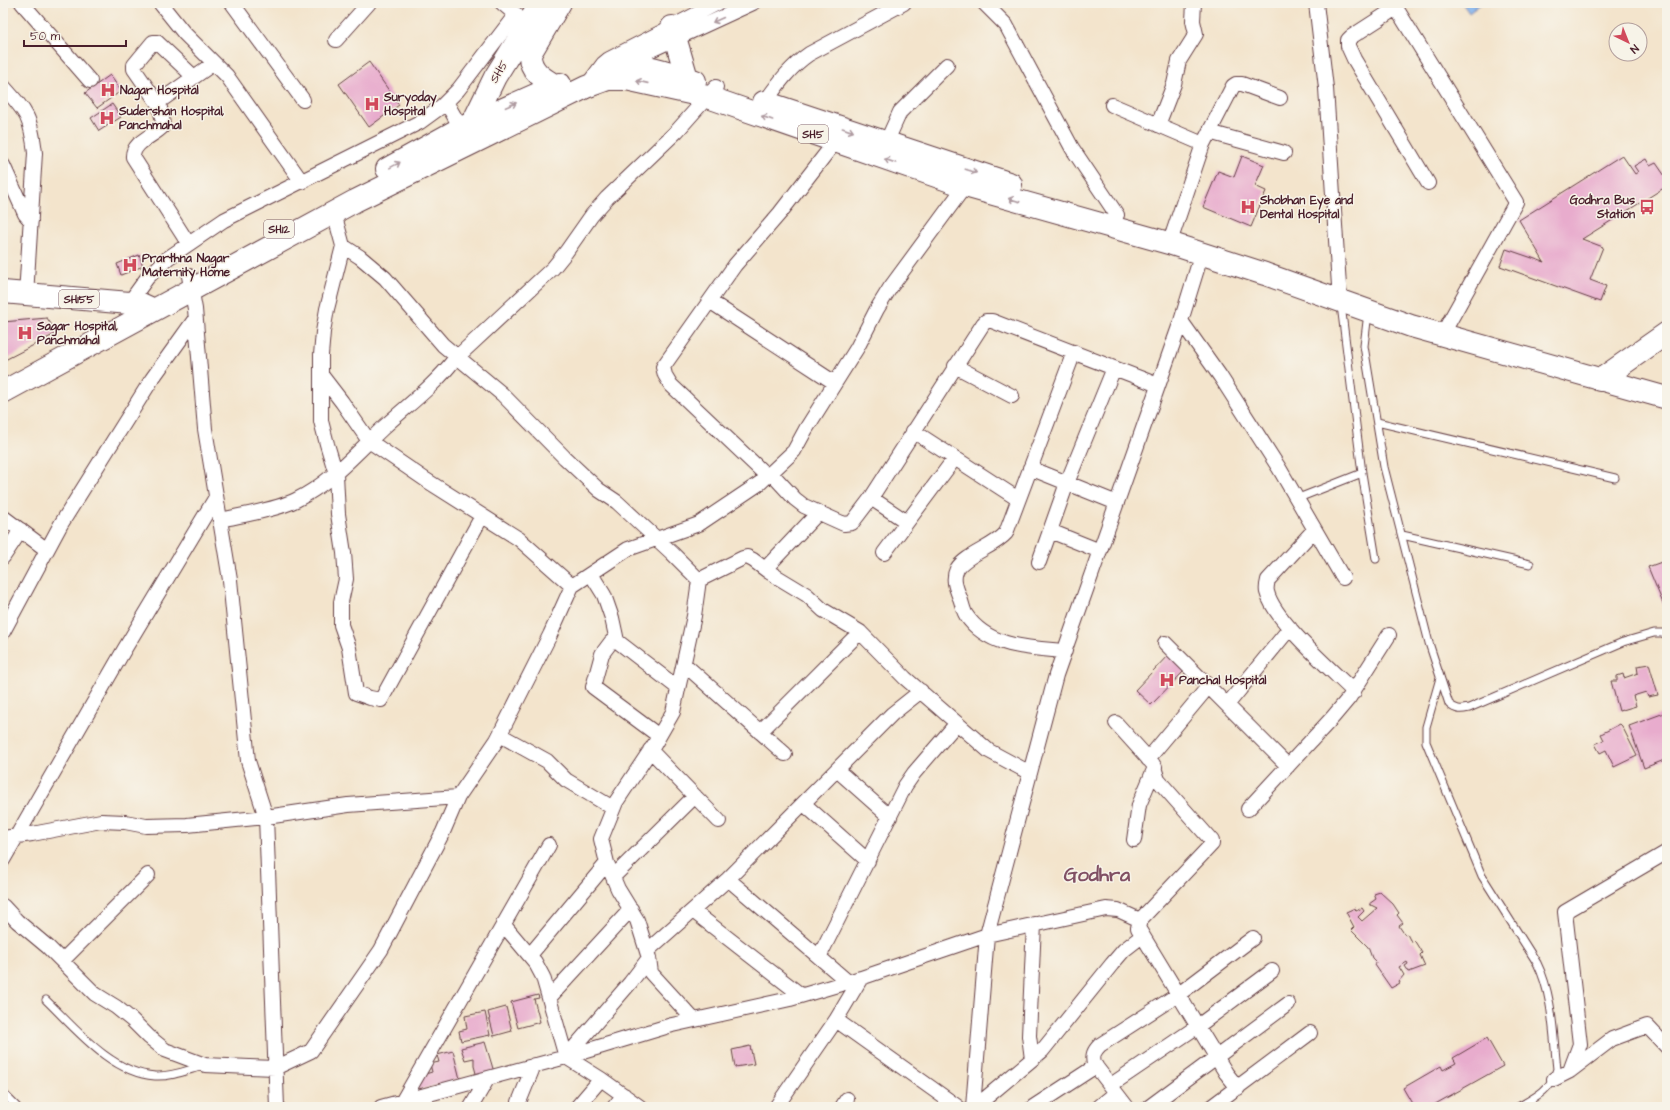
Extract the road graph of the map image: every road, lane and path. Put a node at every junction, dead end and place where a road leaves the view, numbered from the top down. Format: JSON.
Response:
{"nodes":[{"id":1,"x":22,"y":3,"type":"edge"},
{"id":2,"x":160,"y":3,"type":"edge"},
{"id":3,"x":232,"y":3,"type":"edge"},
{"id":4,"x":369,"y":3,"type":"edge"},
{"id":5,"x":502,"y":3,"type":"edge"},
{"id":6,"x":541,"y":3,"type":"edge"},
{"id":7,"x":560,"y":3,"type":"edge"},
{"id":8,"x":718,"y":3,"type":"edge"},
{"id":9,"x":753,"y":3,"type":"edge"},
{"id":10,"x":904,"y":3,"type":"edge"},
{"id":11,"x":984,"y":3,"type":"edge"},
{"id":12,"x":1194,"y":3,"type":"edge"},
{"id":13,"x":1316,"y":3,"type":"edge"},
{"id":14,"x":1394,"y":6,"type":"edge"},
{"id":15,"x":522,"y":20,"type":"junction"},
{"id":16,"x":674,"y":32,"type":"junction"},
{"id":17,"x":336,"y":40,"type":"dead end"},
{"id":18,"x":214,"y":63,"type":"junction"},
{"id":19,"x":947,"y":65,"type":"dead end"},
{"id":20,"x":194,"y":77,"type":"junction"},
{"id":21,"x":687,"y":78,"type":"junction"},
{"id":22,"x":90,"y":81,"type":"dead end"},
{"id":23,"x":589,"y":81,"type":"junction"},
{"id":24,"x":3,"y":86,"type":"edge"},
{"id":25,"x":712,"y":92,"type":"junction"},
{"id":26,"x":1280,"y":98,"type":"dead end"},
{"id":27,"x":303,"y":100,"type":"dead end"},
{"id":28,"x":446,"y":102,"type":"junction"},
{"id":29,"x":765,"y":102,"type":"junction"},
{"id":30,"x":160,"y":105,"type":"junction"},
{"id":31,"x":1112,"y":105,"type":"dead end"},
{"id":32,"x":1158,"y":125,"type":"junction"},
{"id":33,"x":469,"y":131,"type":"junction"},
{"id":34,"x":1206,"y":138,"type":"junction"},
{"id":35,"x":835,"y":142,"type":"junction"},
{"id":36,"x":886,"y":143,"type":"junction"},
{"id":37,"x":1284,"y":153,"type":"dead end"},
{"id":38,"x":3,"y":165,"type":"edge"},
{"id":39,"x":302,"y":182,"type":"junction"},
{"id":40,"x":1428,"y":183,"type":"dead end"},
{"id":41,"x":964,"y":186,"type":"junction"},
{"id":42,"x":334,"y":213,"type":"junction"},
{"id":43,"x":1116,"y":215,"type":"junction"},
{"id":44,"x":31,"y":221,"type":"junction"},
{"id":45,"x":1173,"y":233,"type":"junction"},
{"id":46,"x":188,"y":243,"type":"junction"},
{"id":47,"x":343,"y":246,"type":"junction"},
{"id":48,"x":1202,"y":253,"type":"junction"},
{"id":49,"x":190,"y":283,"type":"junction"},
{"id":50,"x":3,"y":292,"type":"edge"},
{"id":51,"x":26,"y":295,"type":"junction"},
{"id":52,"x":1340,"y":295,"type":"junction"},
{"id":53,"x":3,"y":302,"type":"edge"},
{"id":54,"x":710,"y":302,"type":"junction"},
{"id":55,"x":141,"y":306,"type":"junction"},
{"id":56,"x":1368,"y":311,"type":"junction"},
{"id":57,"x":195,"y":319,"type":"junction"},
{"id":58,"x":1181,"y":321,"type":"junction"},
{"id":59,"x":119,"y":322,"type":"junction"},
{"id":60,"x":1445,"y":331,"type":"junction"},
{"id":61,"x":1667,"y":333,"type":"edge"},
{"id":62,"x":1667,"y":348,"type":"edge"},
{"id":63,"x":1074,"y":352,"type":"junction"},
{"id":64,"x":458,"y":356,"type":"junction"},
{"id":65,"x":955,"y":366,"type":"junction"},
{"id":66,"x":1114,"y":368,"type":"junction"},
{"id":67,"x":3,"y":374,"type":"edge"},
{"id":68,"x":322,"y":376,"type":"junction"},
{"id":69,"x":1611,"y":379,"type":"junction"},
{"id":70,"x":835,"y":383,"type":"junction"},
{"id":71,"x":1158,"y":385,"type":"junction"},
{"id":72,"x":3,"y":392,"type":"edge"},
{"id":73,"x":1665,"y":394,"type":"edge"},
{"id":74,"x":1012,"y":396,"type":"dead end"},
{"id":75,"x":1377,"y":422,"type":"junction"},
{"id":76,"x":913,"y":431,"type":"junction"},
{"id":77,"x":369,"y":441,"type":"junction"},
{"id":78,"x":955,"y":458,"type":"junction"},
{"id":79,"x":1030,"y":468,"type":"junction"},
{"id":80,"x":1362,"y":473,"type":"junction"},
{"id":81,"x":336,"y":474,"type":"junction"},
{"id":82,"x":769,"y":475,"type":"junction"},
{"id":83,"x":1615,"y":478,"type":"dead end"},
{"id":84,"x":1067,"y":483,"type":"junction"},
{"id":85,"x":216,"y":497,"type":"junction"},
{"id":86,"x":871,"y":498,"type":"junction"},
{"id":87,"x":1018,"y":499,"type":"junction"},
{"id":88,"x":1296,"y":500,"type":"junction"},
{"id":89,"x":1117,"y":503,"type":"junction"},
{"id":90,"x":818,"y":513,"type":"junction"},
{"id":91,"x":482,"y":516,"type":"junction"},
{"id":92,"x":3,"y":517,"type":"edge"},
{"id":93,"x":220,"y":520,"type":"junction"},
{"id":94,"x":907,"y":522,"type":"junction"},
{"id":95,"x":21,"y":530,"type":"junction"},
{"id":96,"x":1314,"y":530,"type":"junction"},
{"id":97,"x":1050,"y":531,"type":"junction"},
{"id":98,"x":1402,"y":535,"type":"junction"},
{"id":99,"x":657,"y":540,"type":"junction"},
{"id":100,"x":47,"y":550,"type":"junction"},
{"id":101,"x":1100,"y":551,"type":"junction"},
{"id":102,"x":884,"y":553,"type":"dead end"},
{"id":103,"x":3,"y":557,"type":"edge"},
{"id":104,"x":1376,"y":559,"type":"dead end"},
{"id":105,"x":1039,"y":562,"type":"dead end"},
{"id":106,"x":1530,"y":564,"type":"dead end"},
{"id":107,"x":765,"y":569,"type":"junction"},
{"id":108,"x":591,"y":574,"type":"junction"},
{"id":109,"x":1343,"y":578,"type":"dead end"},
{"id":110,"x":698,"y":580,"type":"junction"},
{"id":111,"x":572,"y":586,"type":"junction"},
{"id":112,"x":1290,"y":628,"type":"junction"},
{"id":113,"x":3,"y":632,"type":"edge"},
{"id":114,"x":860,"y":632,"type":"junction"},
{"id":115,"x":1389,"y":635,"type":"dead end"},
{"id":116,"x":1667,"y":635,"type":"edge"},
{"id":117,"x":618,"y":641,"type":"junction"},
{"id":118,"x":1165,"y":643,"type":"dead end"},
{"id":119,"x":1065,"y":651,"type":"junction"},
{"id":120,"x":684,"y":664,"type":"junction"},
{"id":121,"x":1440,"y":678,"type":"junction"},
{"id":122,"x":1208,"y":686,"type":"junction"},
{"id":123,"x":678,"y":688,"type":"junction"},
{"id":124,"x":921,"y":690,"type":"junction"},
{"id":125,"x":1354,"y":692,"type":"junction"},
{"id":126,"x":1227,"y":705,"type":"junction"},
{"id":127,"x":957,"y":723,"type":"junction"},
{"id":128,"x":1116,"y":723,"type":"dead end"},
{"id":129,"x":760,"y":732,"type":"junction"},
{"id":130,"x":500,"y":734,"type":"junction"},
{"id":131,"x":659,"y":736,"type":"junction"},
{"id":132,"x":650,"y":750,"type":"junction"},
{"id":133,"x":785,"y":754,"type":"dead end"},
{"id":134,"x":1152,"y":763,"type":"junction"},
{"id":135,"x":1288,"y":766,"type":"junction"},
{"id":136,"x":838,"y":770,"type":"junction"},
{"id":137,"x":1030,"y":773,"type":"junction"},
{"id":138,"x":695,"y":796,"type":"junction"},
{"id":139,"x":458,"y":797,"type":"junction"},
{"id":140,"x":804,"y":804,"type":"junction"},
{"id":141,"x":613,"y":808,"type":"junction"},
{"id":142,"x":1248,"y":809,"type":"dead end"},
{"id":143,"x":890,"y":816,"type":"junction"},
{"id":144,"x":266,"y":817,"type":"junction"},
{"id":145,"x":719,"y":821,"type":"dead end"},
{"id":146,"x":10,"y":837,"type":"edge"},
{"id":147,"x":1134,"y":840,"type":"dead end"},
{"id":148,"x":549,"y":845,"type":"dead end"},
{"id":149,"x":1667,"y":852,"type":"edge"},
{"id":150,"x":3,"y":860,"type":"edge"},
{"id":151,"x":868,"y":861,"type":"junction"},
{"id":152,"x":607,"y":863,"type":"junction"},
{"id":153,"x":148,"y":875,"type":"dead end"},
{"id":154,"x":613,"y":876,"type":"junction"},
{"id":155,"x":728,"y":879,"type":"junction"},
{"id":156,"x":3,"y":906,"type":"edge"},
{"id":157,"x":631,"y":909,"type":"junction"},
{"id":158,"x":692,"y":911,"type":"junction"},
{"id":159,"x":1140,"y":920,"type":"junction"},
{"id":160,"x":504,"y":924,"type":"junction"},
{"id":161,"x":1034,"y":924,"type":"junction"},
{"id":162,"x":987,"y":935,"type":"junction"},
{"id":163,"x":1142,"y":936,"type":"junction"},
{"id":164,"x":1253,"y":938,"type":"dead end"},
{"id":165,"x":648,"y":954,"type":"junction"},
{"id":166,"x":530,"y":955,"type":"junction"},
{"id":167,"x":819,"y":957,"type":"junction"},
{"id":168,"x":62,"y":961,"type":"junction"},
{"id":169,"x":1272,"y":972,"type":"dead end"},
{"id":170,"x":861,"y":978,"type":"junction"},
{"id":171,"x":847,"y":981,"type":"junction"},
{"id":172,"x":1179,"y":994,"type":"junction"},
{"id":173,"x":801,"y":995,"type":"junction"},
{"id":174,"x":549,"y":998,"type":"junction"},
{"id":175,"x":46,"y":1000,"type":"dead end"},
{"id":176,"x":1288,"y":1004,"type":"dead end"},
{"id":177,"x":694,"y":1020,"type":"junction"},
{"id":178,"x":836,"y":1020,"type":"junction"},
{"id":179,"x":1198,"y":1026,"type":"junction"},
{"id":180,"x":1310,"y":1033,"type":"dead end"},
{"id":181,"x":1667,"y":1048,"type":"edge"},
{"id":182,"x":566,"y":1057,"type":"junction"},
{"id":183,"x":1217,"y":1057,"type":"junction"},
{"id":184,"x":1032,"y":1059,"type":"junction"},
{"id":185,"x":206,"y":1065,"type":"junction"},
{"id":186,"x":534,"y":1065,"type":"junction"},
{"id":187,"x":1096,"y":1066,"type":"junction"},
{"id":188,"x":275,"y":1068,"type":"junction"},
{"id":189,"x":1570,"y":1070,"type":"junction"},
{"id":190,"x":488,"y":1078,"type":"junction"},
{"id":191,"x":601,"y":1079,"type":"junction"},
{"id":192,"x":1554,"y":1079,"type":"junction"},
{"id":193,"x":1238,"y":1088,"type":"junction"},
{"id":194,"x":1113,"y":1089,"type":"junction"},
{"id":195,"x":3,"y":1093,"type":"edge"},
{"id":196,"x":624,"y":1095,"type":"junction"},
{"id":197,"x":402,"y":1102,"type":"junction"},
{"id":198,"x":17,"y":1107,"type":"edge"},
{"id":199,"x":277,"y":1107,"type":"edge"},
{"id":200,"x":382,"y":1107,"type":"edge"},
{"id":201,"x":471,"y":1107,"type":"edge"},
{"id":202,"x":519,"y":1107,"type":"edge"},
{"id":203,"x":577,"y":1107,"type":"edge"},
{"id":204,"x":614,"y":1107,"type":"edge"},
{"id":205,"x":640,"y":1107,"type":"edge"},
{"id":206,"x":776,"y":1107,"type":"edge"},
{"id":207,"x":958,"y":1107,"type":"edge"},
{"id":208,"x":974,"y":1107,"type":"edge"},
{"id":209,"x":1033,"y":1107,"type":"edge"},
{"id":210,"x":1099,"y":1107,"type":"edge"},
{"id":211,"x":1127,"y":1107,"type":"edge"},
{"id":212,"x":1150,"y":1107,"type":"edge"},
{"id":213,"x":1212,"y":1107,"type":"edge"},
{"id":214,"x":1518,"y":1107,"type":"edge"}],
"edges":[{"from":1,"to":22,"type":"street"},
{"from":2,"to":18,"type":"street"},
{"from":3,"to":27,"type":"street"},
{"from":4,"to":17,"type":"street"},
{"from":5,"to":15,"type":"street"},
{"from":6,"to":15,"type":"main road","name":"SH5","number":"SH5"},
{"from":7,"to":23,"type":"main road"},
{"from":8,"to":16,"type":"street"},
{"from":9,"to":16,"type":"street","one_way":true},
{"from":10,"to":29,"type":"street"},
{"from":11,"to":43,"type":"street"},
{"from":12,"to":32,"type":"street"},
{"from":13,"to":52,"type":"street"},
{"from":14,"to":40,"type":"street"},
{"from":14,"to":60,"type":"street"},
{"from":15,"to":28,"type":"street"},
{"from":15,"to":33,"type":"main road","name":"SH5","number":"SH5"},
{"from":16,"to":21,"type":"main road"},
{"from":16,"to":23,"type":"street"},
{"from":16,"to":23,"type":"street"},
{"from":18,"to":20,"type":"street"},
{"from":18,"to":39,"type":"street"},
{"from":19,"to":36,"type":"street"},
{"from":20,"to":30,"type":"street"},
{"from":20,"to":30,"type":"street"},
{"from":21,"to":23,"type":"main road","number":"SH5"},
{"from":21,"to":25,"type":"main road","number":"SH5"},
{"from":25,"to":23,"type":"main road","number":"SH5","one_way":true},
{"from":23,"to":33,"type":"main road","number":"SH12"},
{"from":24,"to":44,"type":"street"},
{"from":25,"to":29,"type":"main road","number":"SH5"},
{"from":35,"to":25,"type":"main road","number":"SH5","one_way":true},
{"from":25,"to":64,"type":"street"},
{"from":26,"to":34,"type":"street"},
{"from":28,"to":33,"type":"street"},
{"from":28,"to":39,"type":"street"},
{"from":29,"to":36,"type":"main road","number":"SH5","one_way":true},
{"from":30,"to":46,"type":"street"},
{"from":31,"to":32,"type":"street"},
{"from":32,"to":34,"type":"street"},
{"from":33,"to":42,"type":"main road"},
{"from":49,"to":33,"type":"main road","number":"SH12","one_way":true},
{"from":34,"to":37,"type":"street"},
{"from":34,"to":45,"type":"street"},
{"from":41,"to":35,"type":"main road","number":"SH5","one_way":true},
{"from":35,"to":54,"type":"street"},
{"from":36,"to":43,"type":"main road","number":"SH5","one_way":true},
{"from":38,"to":44,"type":"street"},
{"from":39,"to":46,"type":"street"},
{"from":48,"to":41,"type":"main road","number":"SH5","one_way":true},
{"from":41,"to":70,"type":"street"},
{"from":42,"to":47,"type":"street"},
{"from":42,"to":49,"type":"main road"},
{"from":43,"to":45,"type":"main road","number":"SH5"},
{"from":44,"to":51,"type":"street"},
{"from":45,"to":52,"type":"main road","number":"SH5"},
{"from":46,"to":55,"type":"street"},
{"from":47,"to":64,"type":"street"},
{"from":47,"to":68,"type":"street"},
{"from":48,"to":52,"type":"main road","number":"SH5"},
{"from":48,"to":58,"type":"street"},
{"from":49,"to":55,"type":"main road","number":"SH12"},
{"from":49,"to":57,"type":"street"},
{"from":50,"to":51,"type":"main road","number":"SH155"},
{"from":51,"to":55,"type":"main road","number":"SH155"},
{"from":52,"to":56,"type":"main road","number":"SH5"},
{"from":52,"to":60,"type":"main road","number":"SH5"},
{"from":52,"to":80,"type":"lane"},
{"from":53,"to":59,"type":"main road","number":"SH155"},
{"from":54,"to":70,"type":"street"},
{"from":54,"to":82,"type":"street"},
{"from":55,"to":59,"type":"main road","number":"SH12"},
{"from":56,"to":60,"type":"main road","number":"SH5"},
{"from":56,"to":75,"type":"lane"},
{"from":57,"to":85,"type":"street"},
{"from":57,"to":100,"type":"street"},
{"from":58,"to":71,"type":"street"},
{"from":58,"to":88,"type":"street"},
{"from":59,"to":67,"type":"main road","number":"SH12"},
{"from":59,"to":72,"type":"main road"},
{"from":60,"to":69,"type":"main road","number":"SH5"},
{"from":61,"to":69,"type":"main road"},
{"from":62,"to":69,"type":"main road"},
{"from":63,"to":65,"type":"street"},
{"from":63,"to":66,"type":"street"},
{"from":63,"to":79,"type":"street"},
{"from":64,"to":77,"type":"street"},
{"from":64,"to":99,"type":"street"},
{"from":65,"to":74,"type":"street"},
{"from":65,"to":76,"type":"street"},
{"from":66,"to":71,"type":"street"},
{"from":66,"to":84,"type":"street"},
{"from":68,"to":77,"type":"street"},
{"from":68,"to":81,"type":"street"},
{"from":69,"to":73,"type":"main road","number":"SH5"},
{"from":70,"to":82,"type":"street"},
{"from":71,"to":89,"type":"street"},
{"from":75,"to":83,"type":"lane"},
{"from":75,"to":98,"type":"lane"},
{"from":76,"to":78,"type":"street"},
{"from":76,"to":86,"type":"street"},
{"from":77,"to":81,"type":"street"},
{"from":77,"to":91,"type":"street"},
{"from":78,"to":87,"type":"street"},
{"from":78,"to":94,"type":"street"},
{"from":79,"to":84,"type":"street"},
{"from":79,"to":87,"type":"street"},
{"from":80,"to":88,"type":"lane"},
{"from":80,"to":104,"type":"lane"},
{"from":81,"to":91,"type":"street"},
{"from":81,"to":93,"type":"street"},
{"from":82,"to":90,"type":"street"},
{"from":82,"to":99,"type":"street"},
{"from":84,"to":89,"type":"street"},
{"from":84,"to":97,"type":"street"},
{"from":85,"to":93,"type":"street"},
{"from":85,"to":146,"type":"street"},
{"from":86,"to":90,"type":"street"},
{"from":86,"to":94,"type":"street"},
{"from":87,"to":119,"type":"street"},
{"from":88,"to":96,"type":"street"},
{"from":89,"to":101,"type":"street"},
{"from":90,"to":107,"type":"street"},
{"from":91,"to":111,"type":"street"},
{"from":92,"to":95,"type":"street"},
{"from":93,"to":144,"type":"street"},
{"from":94,"to":102,"type":"street"},
{"from":95,"to":100,"type":"street"},
{"from":95,"to":103,"type":"street"},
{"from":96,"to":109,"type":"street"},
{"from":96,"to":112,"type":"street"},
{"from":97,"to":101,"type":"street"},
{"from":97,"to":105,"type":"street"},
{"from":98,"to":106,"type":"lane"},
{"from":98,"to":121,"type":"lane"},
{"from":99,"to":108,"type":"street"},
{"from":99,"to":110,"type":"street"},
{"from":100,"to":113,"type":"street"},
{"from":101,"to":119,"type":"street"},
{"from":107,"to":110,"type":"street"},
{"from":107,"to":114,"type":"street"},
{"from":108,"to":111,"type":"street"},
{"from":108,"to":117,"type":"street"},
{"from":110,"to":120,"type":"street"},
{"from":111,"to":130,"type":"street"},
{"from":112,"to":125,"type":"street"},
{"from":112,"to":126,"type":"street"},
{"from":114,"to":124,"type":"street"},
{"from":114,"to":129,"type":"street"},
{"from":115,"to":125,"type":"street"},
{"from":116,"to":121,"type":"lane"},
{"from":117,"to":123,"type":"street"},
{"from":117,"to":131,"type":"street"},
{"from":118,"to":122,"type":"street"},
{"from":119,"to":137,"type":"street"},
{"from":120,"to":123,"type":"street"},
{"from":120,"to":129,"type":"street"},
{"from":121,"to":192,"type":"lane"},
{"from":122,"to":126,"type":"street"},
{"from":122,"to":134,"type":"street"},
{"from":123,"to":131,"type":"street"},
{"from":124,"to":127,"type":"street"},
{"from":124,"to":136,"type":"street"},
{"from":125,"to":135,"type":"street"},
{"from":126,"to":135,"type":"street"},
{"from":127,"to":137,"type":"street"},
{"from":127,"to":143,"type":"street"},
{"from":128,"to":134,"type":"street"},
{"from":129,"to":133,"type":"street"},
{"from":130,"to":139,"type":"street"},
{"from":130,"to":141,"type":"street"},
{"from":131,"to":132,"type":"street"},
{"from":132,"to":138,"type":"street"},
{"from":132,"to":141,"type":"street"},
{"from":134,"to":147,"type":"street"},
{"from":134,"to":159,"type":"street"},
{"from":135,"to":142,"type":"street"},
{"from":136,"to":140,"type":"street"},
{"from":136,"to":143,"type":"street"},
{"from":137,"to":162,"type":"street"},
{"from":138,"to":145,"type":"street"},
{"from":138,"to":154,"type":"street"},
{"from":139,"to":144,"type":"street"},
{"from":139,"to":188,"type":"street"},
{"from":140,"to":151,"type":"street"},
{"from":140,"to":155,"type":"street"},
{"from":141,"to":152,"type":"street"},
{"from":143,"to":151,"type":"street"},
{"from":144,"to":146,"type":"street"},
{"from":144,"to":188,"type":"street"},
{"from":146,"to":150,"type":"street"},
{"from":148,"to":160,"type":"street"},
{"from":149,"to":189,"type":"street"},
{"from":151,"to":167,"type":"street"},
{"from":152,"to":154,"type":"street"},
{"from":152,"to":166,"type":"street"},
{"from":153,"to":168,"type":"street"},
{"from":154,"to":157,"type":"street"},
{"from":155,"to":158,"type":"street"},
{"from":155,"to":167,"type":"street"},
{"from":156,"to":168,"type":"street"},
{"from":157,"to":165,"type":"street"},
{"from":157,"to":174,"type":"street"},
{"from":158,"to":165,"type":"street"},
{"from":158,"to":173,"type":"street"},
{"from":159,"to":161,"type":"street"},
{"from":159,"to":163,"type":"street"},
{"from":160,"to":166,"type":"street"},
{"from":160,"to":197,"type":"street"},
{"from":161,"to":162,"type":"street"},
{"from":161,"to":184,"type":"street"},
{"from":162,"to":170,"type":"street"},
{"from":162,"to":208,"type":"street"},
{"from":163,"to":172,"type":"street"},
{"from":163,"to":184,"type":"street"},
{"from":164,"to":172,"type":"street"},
{"from":165,"to":177,"type":"street"},
{"from":165,"to":182,"type":"street"},
{"from":166,"to":174,"type":"street"},
{"from":167,"to":171,"type":"street"},
{"from":168,"to":185,"type":"street"},
{"from":169,"to":179,"type":"street"},
{"from":170,"to":171,"type":"street"},
{"from":170,"to":178,"type":"street"},
{"from":171,"to":173,"type":"street"},
{"from":172,"to":179,"type":"street"},
{"from":172,"to":187,"type":"street"},
{"from":173,"to":177,"type":"street"},
{"from":174,"to":182,"type":"street"},
{"from":175,"to":185,"type":"lane"},
{"from":176,"to":183,"type":"street"},
{"from":177,"to":182,"type":"street"},
{"from":178,"to":206,"type":"street"},
{"from":178,"to":207,"type":"street"},
{"from":179,"to":183,"type":"street"},
{"from":179,"to":194,"type":"street"},
{"from":180,"to":193,"type":"street"},
{"from":181,"to":189,"type":"street"},
{"from":182,"to":186,"type":"street"},
{"from":182,"to":191,"type":"street"},
{"from":183,"to":193,"type":"street"},
{"from":183,"to":212,"type":"street"},
{"from":184,"to":208,"type":"street"},
{"from":185,"to":188,"type":"street"},
{"from":186,"to":190,"type":"street"},
{"from":186,"to":202,"type":"street"},
{"from":187,"to":194,"type":"street"},
{"from":187,"to":209,"type":"street"},
{"from":188,"to":199,"type":"street"},
{"from":189,"to":192,"type":"street"},
{"from":190,"to":197,"type":"street"},
{"from":190,"to":201,"type":"street"},
{"from":191,"to":196,"type":"street"},
{"from":191,"to":203,"type":"street"},
{"from":192,"to":214,"type":"lane"},
{"from":193,"to":213,"type":"street"},
{"from":194,"to":210,"type":"street"},
{"from":194,"to":211,"type":"street"},
{"from":195,"to":198,"type":"lane"},
{"from":196,"to":204,"type":"street"},
{"from":196,"to":205,"type":"street"},
{"from":197,"to":200,"type":"street"}]}
